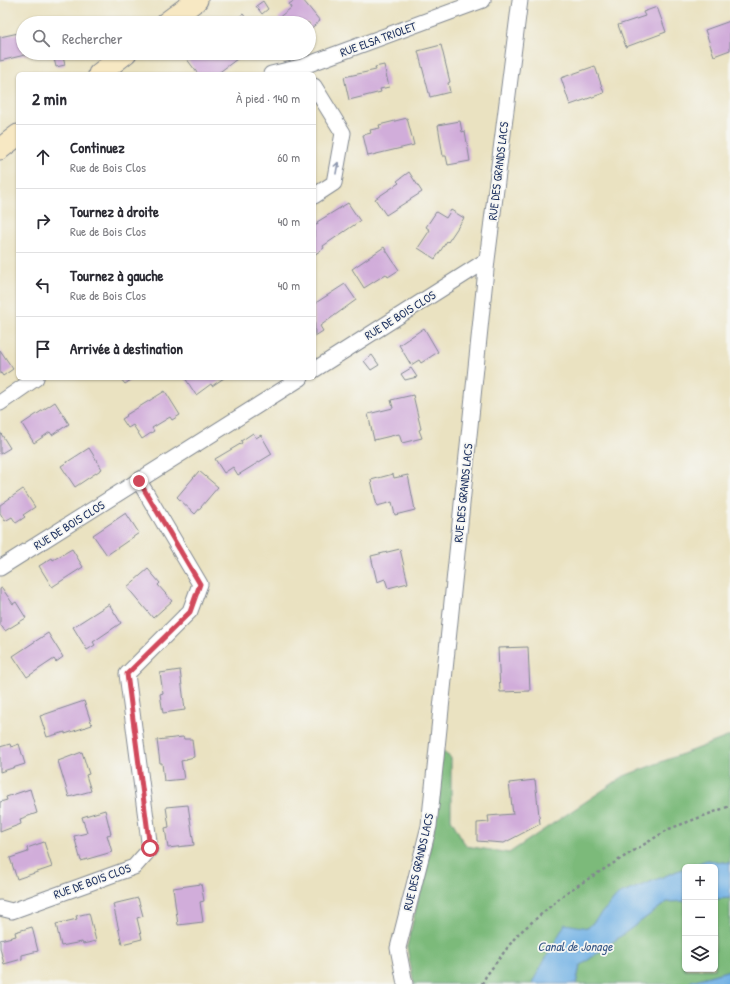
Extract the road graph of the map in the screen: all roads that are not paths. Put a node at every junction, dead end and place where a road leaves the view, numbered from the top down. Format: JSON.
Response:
{"nodes":[{"id":1,"x":197,"y":0,"type":"edge"},
{"id":2,"x":483,"y":0,"type":"edge"},
{"id":3,"x":520,"y":0,"type":"edge"},
{"id":4,"x":175,"y":16,"type":"edge"},
{"id":5,"x":117,"y":60,"type":"edge"},
{"id":6,"x":304,"y":70,"type":"edge"},
{"id":7,"x":102,"y":72,"type":"edge"},
{"id":8,"x":288,"y":72,"type":"edge"},
{"id":9,"x":316,"y":89,"type":"edge"},
{"id":10,"x":16,"y":136,"type":"edge"},
{"id":11,"x":0,"y":148,"type":"edge"},
{"id":12,"x":316,"y":195,"type":"edge"},
{"id":13,"x":486,"y":260,"type":"junction"},
{"id":14,"x":316,"y":369,"type":"edge"},
{"id":15,"x":33,"y":380,"type":"edge"},
{"id":16,"x":298,"y":380,"type":"edge"},
{"id":17,"x":0,"y":403,"type":"edge"},
{"id":18,"x":139,"y":481,"type":"junction"},
{"id":19,"x":0,"y":568,"type":"edge"},
{"id":20,"x":0,"y":908,"type":"edge"},
{"id":21,"x":405,"y":984,"type":"edge"}],
"edges":[{"from":1,"to":4,"type":"main road"},
{"from":2,"to":6,"type":"street","name":"RUE ELSA TRIOLET"},
{"from":3,"to":13,"type":"street","name":"RUE DES GRANDS LACS"},
{"from":5,"to":7,"type":"main road"},
{"from":6,"to":8,"type":"street","name":"RUE ELSA TRIOLET"},
{"from":12,"to":9,"type":"street","one_way":true},
{"from":10,"to":11,"type":"main road"},
{"from":13,"to":14,"type":"street","name":"RUE DE BOIS CLOS"},
{"from":13,"to":21,"type":"street","name":"RUE DES GRANDS LACS"},
{"from":15,"to":17,"type":"street"},
{"from":16,"to":18,"type":"street","name":"RUE DE BOIS CLOS"},
{"from":18,"to":19,"type":"street","name":"RUE DE BOIS CLOS"},
{"from":18,"to":20,"type":"street","name":"RUE DE BOIS CLOS"}]}
